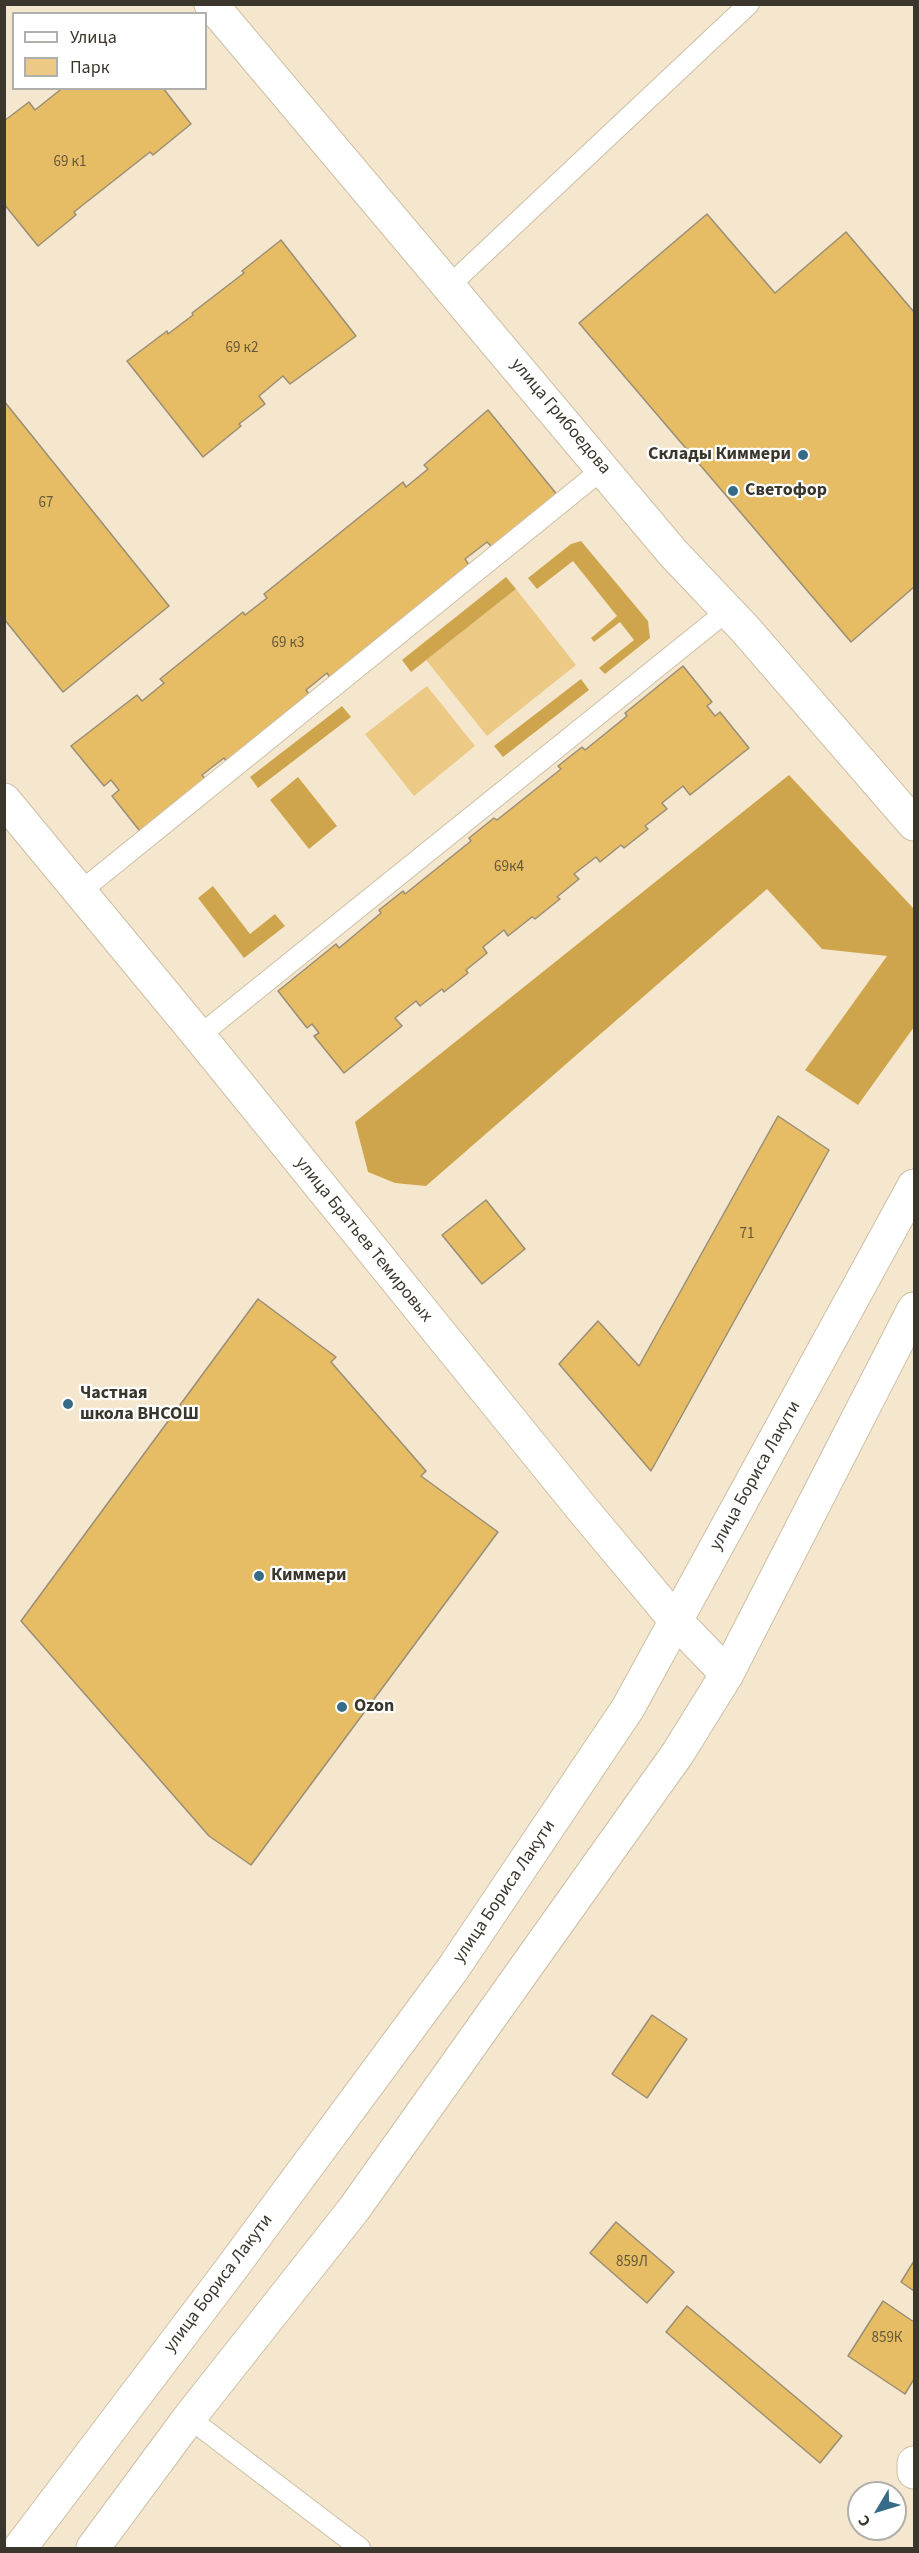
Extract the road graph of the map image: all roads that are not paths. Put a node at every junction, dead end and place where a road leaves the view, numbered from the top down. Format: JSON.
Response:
{"nodes":[{"id":1,"x":212,"y":4,"type":"edge"},
{"id":2,"x":749,"y":4,"type":"edge"},
{"id":3,"x":449,"y":286,"type":"junction"},
{"id":4,"x":604,"y":468,"type":"junction"},
{"id":5,"x":727,"y":611,"type":"junction"},
{"id":6,"x":4,"y":800,"type":"edge"},
{"id":7,"x":915,"y":824,"type":"edge"},
{"id":8,"x":81,"y":891,"type":"junction"},
{"id":9,"x":199,"y":1036,"type":"junction"},
{"id":10,"x":915,"y":1186,"type":"edge"},
{"id":11,"x":915,"y":1309,"type":"edge"},
{"id":12,"x":676,"y":1621,"type":"junction"},
{"id":13,"x":727,"y":1674,"type":"junction"},
{"id":14,"x":189,"y":2418,"type":"junction"},
{"id":15,"x":915,"y":2463,"type":"edge"},
{"id":16,"x":915,"y":2472,"type":"edge"},
{"id":17,"x":20,"y":2548,"type":"edge"},
{"id":18,"x":93,"y":2548,"type":"edge"},
{"id":19,"x":360,"y":2548,"type":"edge"}],
"edges":[{"from":1,"to":3,"type":"main road","name":"улица Грибоедова"},
{"from":2,"to":3,"type":"lane"},
{"from":3,"to":4,"type":"main road","name":"улица Грибоедова"},
{"from":4,"to":5,"type":"main road","name":"улица Грибоедова"},
{"from":4,"to":8,"type":"lane"},
{"from":5,"to":7,"type":"main road","name":"улица Грибоедова"},
{"from":5,"to":9,"type":"lane"},
{"from":6,"to":8,"type":"main road","name":"улица Братьев Темировых"},
{"from":8,"to":9,"type":"main road","name":"улица Братьев Темировых"},
{"from":9,"to":12,"type":"main road","name":"улица Братьев Темировых"},
{"from":10,"to":12,"type":"main road","name":"улица Бориса Лакути"},
{"from":11,"to":13,"type":"main road"},
{"from":12,"to":13,"type":"main road","name":"улица Братьев Темировых"},
{"from":12,"to":17,"type":"main road","name":"улица Бориса Лакути"},
{"from":13,"to":14,"type":"main road"},
{"from":14,"to":18,"type":"main road"},
{"from":14,"to":19,"type":"lane"},
{"from":15,"to":16,"type":"main road"}]}
